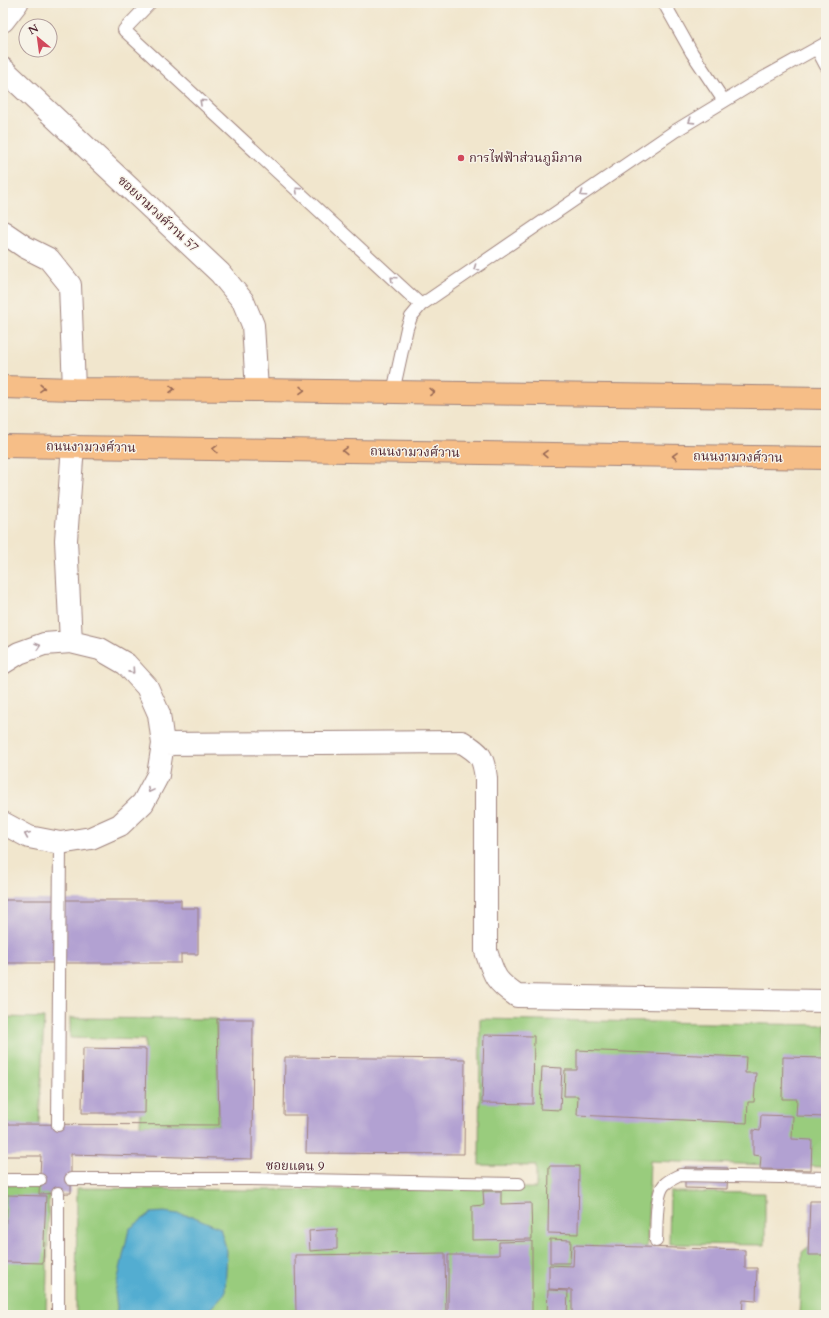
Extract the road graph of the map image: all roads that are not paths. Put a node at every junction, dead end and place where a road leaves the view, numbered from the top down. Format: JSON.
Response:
{"nodes":[{"id":1,"x":17,"y":3,"type":"edge"},
{"id":2,"x":150,"y":3,"type":"edge"},
{"id":3,"x":664,"y":3,"type":"edge"},
{"id":4,"x":3,"y":21,"type":"edge"},
{"id":5,"x":821,"y":46,"type":"edge"},
{"id":6,"x":826,"y":66,"type":"edge"},
{"id":7,"x":3,"y":69,"type":"edge"},
{"id":8,"x":724,"y":100,"type":"junction"},
{"id":9,"x":3,"y":232,"type":"edge"},
{"id":10,"x":422,"y":305,"type":"junction"},
{"id":11,"x":3,"y":387,"type":"edge"},
{"id":12,"x":74,"y":389,"type":"junction"},
{"id":13,"x":257,"y":390,"type":"junction"},
{"id":14,"x":393,"y":392,"type":"junction"},
{"id":15,"x":826,"y":398,"type":"edge"},
{"id":16,"x":3,"y":446,"type":"edge"},
{"id":17,"x":73,"y":446,"type":"junction"},
{"id":18,"x":826,"y":458,"type":"edge"},
{"id":19,"x":70,"y":642,"type":"junction"},
{"id":20,"x":3,"y":663,"type":"edge"},
{"id":21,"x":163,"y":744,"type":"junction"},
{"id":22,"x":3,"y":823,"type":"edge"},
{"id":23,"x":60,"y":843,"type":"junction"},
{"id":24,"x":826,"y":1001,"type":"edge"},
{"id":25,"x":58,"y":1125,"type":"dead end"},
{"id":26,"x":826,"y":1178,"type":"edge"},
{"id":27,"x":71,"y":1179,"type":"dead end"},
{"id":28,"x":3,"y":1180,"type":"edge"},
{"id":29,"x":40,"y":1180,"type":"dead end"},
{"id":30,"x":519,"y":1184,"type":"dead end"},
{"id":31,"x":58,"y":1193,"type":"dead end"},
{"id":32,"x":656,"y":1241,"type":"dead end"},
{"id":33,"x":58,"y":1315,"type":"edge"}],
"edges":[{"from":1,"to":4,"type":"street"},
{"from":10,"to":2,"type":"lane","one_way":true},
{"from":3,"to":8,"type":"lane"},
{"from":5,"to":6,"type":"lane"},
{"from":5,"to":8,"type":"lane"},
{"from":7,"to":13,"type":"street","name":"ซอยงามวงศ์วาน 57"},
{"from":8,"to":10,"type":"lane","one_way":true},
{"from":9,"to":12,"type":"street"},
{"from":10,"to":14,"type":"lane"},
{"from":11,"to":12,"type":"main road","one_way":true},
{"from":12,"to":13,"type":"main road","one_way":true},
{"from":13,"to":14,"type":"main road","one_way":true},
{"from":14,"to":15,"type":"main road","one_way":true},
{"from":16,"to":17,"type":"main road","name":"ถนนงามวงศ์วาน"},
{"from":18,"to":17,"type":"main road","name":"ถนนงามวงศ์วาน","one_way":true},
{"from":17,"to":19,"type":"street"},
{"from":20,"to":19,"type":"street","one_way":true},
{"from":19,"to":21,"type":"street","one_way":true},
{"from":21,"to":23,"type":"street","one_way":true},
{"from":21,"to":24,"type":"street"},
{"from":23,"to":22,"type":"street","one_way":true},
{"from":23,"to":25,"type":"lane"},
{"from":26,"to":32,"type":"lane"},
{"from":27,"to":30,"type":"lane","name":"ซอยแดน 9"},
{"from":28,"to":29,"type":"lane"},
{"from":31,"to":33,"type":"lane"}]}
